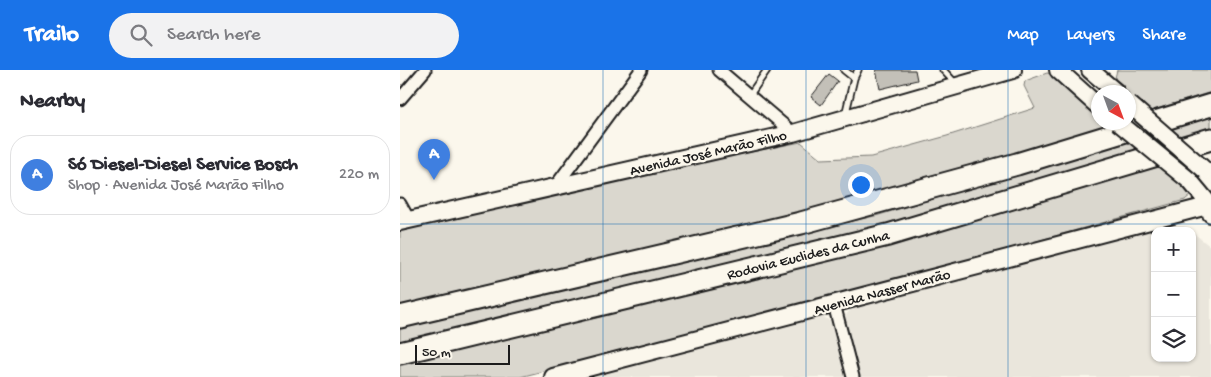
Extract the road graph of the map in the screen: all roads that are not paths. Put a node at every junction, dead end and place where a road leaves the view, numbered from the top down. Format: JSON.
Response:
{"nodes":[{"id":1,"x":425,"y":70,"type":"edge"},
{"id":2,"x":641,"y":70,"type":"edge"},
{"id":3,"x":719,"y":70,"type":"edge"},
{"id":4,"x":767,"y":70,"type":"edge"},
{"id":5,"x":844,"y":70,"type":"edge"},
{"id":6,"x":858,"y":70,"type":"edge"},
{"id":7,"x":943,"y":70,"type":"edge"},
{"id":8,"x":1013,"y":70,"type":"edge"},
{"id":9,"x":1058,"y":70,"type":"edge"},
{"id":10,"x":1090,"y":70,"type":"edge"},
{"id":11,"x":854,"y":78,"type":"junction"},
{"id":12,"x":1109,"y":83,"type":"edge"},
{"id":13,"x":957,"y":86,"type":"junction"},
{"id":14,"x":749,"y":96,"type":"junction"},
{"id":15,"x":400,"y":100,"type":"edge"},
{"id":16,"x":1091,"y":100,"type":"edge"},
{"id":17,"x":1211,"y":105,"type":"edge"},
{"id":18,"x":1136,"y":110,"type":"edge"},
{"id":19,"x":844,"y":118,"type":"junction"},
{"id":20,"x":1128,"y":130,"type":"edge"},
{"id":21,"x":793,"y":133,"type":"junction"},
{"id":22,"x":1211,"y":139,"type":"edge"},
{"id":23,"x":1209,"y":174,"type":"edge"},
{"id":24,"x":555,"y":187,"type":"junction"},
{"id":25,"x":400,"y":204,"type":"edge"},
{"id":26,"x":1211,"y":208,"type":"edge"},
{"id":27,"x":405,"y":221,"type":"edge"},
{"id":28,"x":834,"y":304,"type":"junction"},
{"id":29,"x":400,"y":318,"type":"edge"},
{"id":30,"x":400,"y":353,"type":"edge"},
{"id":31,"x":553,"y":377,"type":"edge"},
{"id":32,"x":853,"y":377,"type":"edge"}],
"edges":[{"from":1,"to":15,"type":"street"},
{"from":2,"to":24,"type":"street"},
{"from":3,"to":14,"type":"street"},
{"from":4,"to":14,"type":"lane"},
{"from":5,"to":11,"type":"lane"},
{"from":6,"to":11,"type":"lane"},
{"from":7,"to":13,"type":"lane"},
{"from":8,"to":13,"type":"main road","name":"Avenida José Marão Filho"},
{"from":9,"to":16,"type":"main road"},
{"from":10,"to":12,"type":"main road"},
{"from":11,"to":19,"type":"lane"},
{"from":13,"to":19,"type":"main road","name":"Avenida José Marão Filho"},
{"from":14,"to":21,"type":"street"},
{"from":17,"to":29,"type":"highway"},
{"from":18,"to":23,"type":"main road","bridge":true},
{"from":19,"to":21,"type":"main road","name":"Avenida José Marão Filho"},
{"from":20,"to":26,"type":"main road","bridge":true},
{"from":21,"to":24,"type":"main road","name":"Avenida José Marão Filho"},
{"from":22,"to":30,"type":"highway","name":"Rodovia Euclides da Cunha"},
{"from":24,"to":27,"type":"main road","name":"Avenida José Marão Filho"},
{"from":25,"to":27,"type":"street"},
{"from":26,"to":28,"type":"main road","name":"Avenida Nasser Marão"},
{"from":28,"to":31,"type":"main road","name":"Avenida Nasser Marão"},
{"from":28,"to":32,"type":"street"}]}
